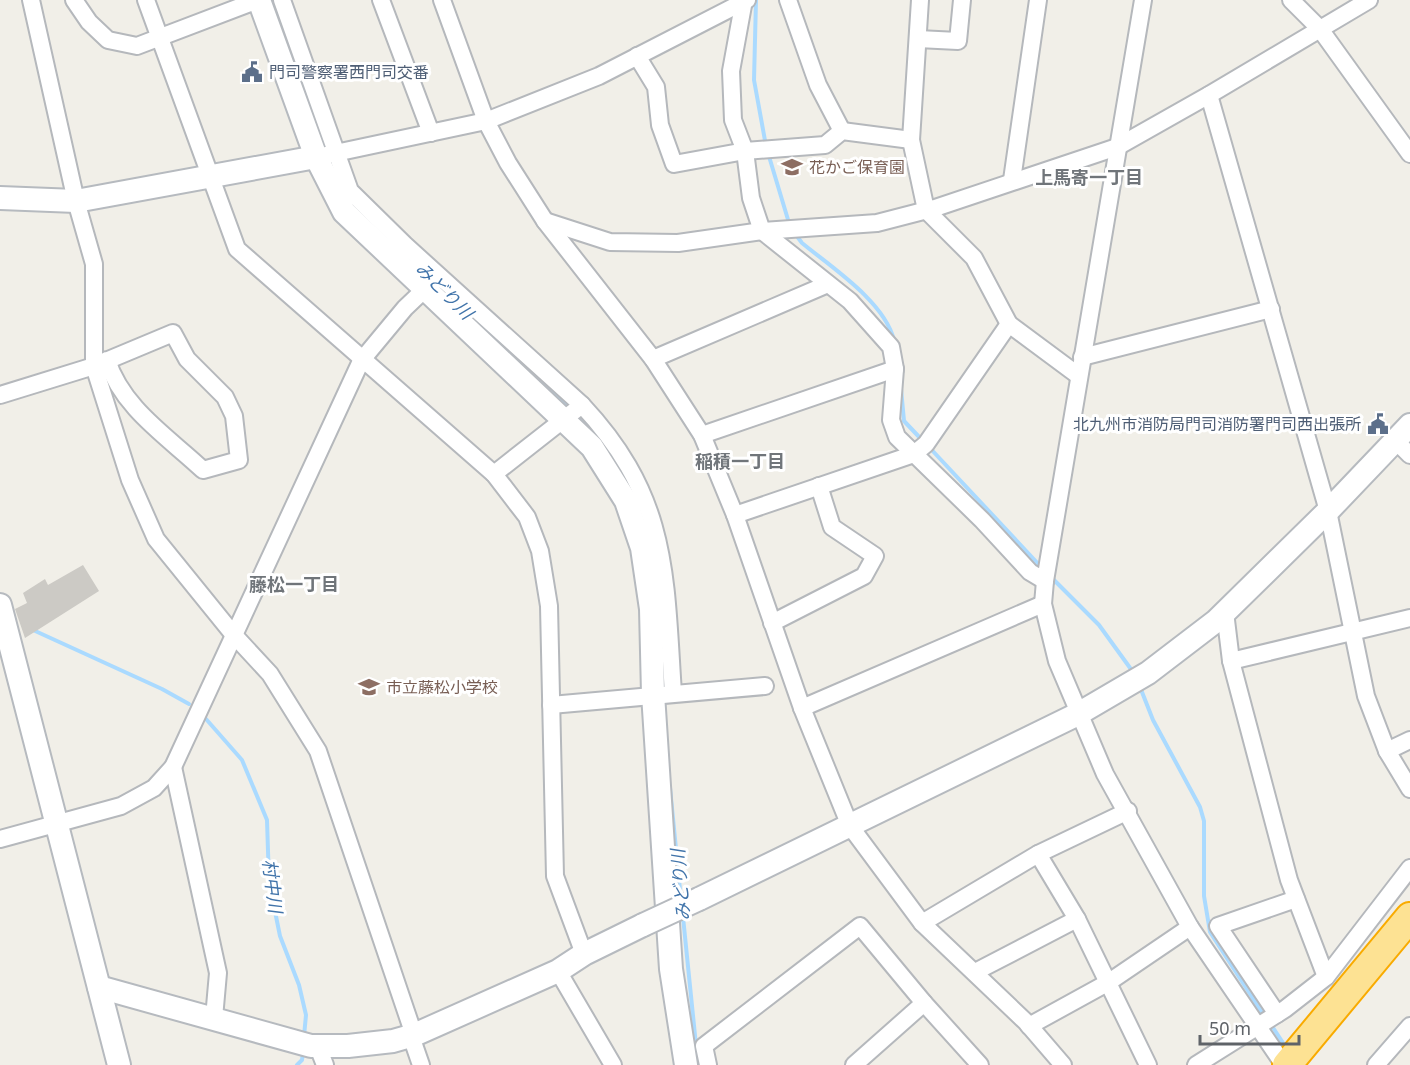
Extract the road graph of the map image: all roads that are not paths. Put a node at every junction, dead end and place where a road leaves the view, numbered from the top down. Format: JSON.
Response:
{"nodes":[{"id":1,"x":31,"y":0,"type":"edge"},
{"id":2,"x":74,"y":0,"type":"edge"},
{"id":3,"x":146,"y":0,"type":"edge"},
{"id":4,"x":259,"y":0,"type":"edge"},
{"id":5,"x":282,"y":0,"type":"edge"},
{"id":6,"x":381,"y":0,"type":"edge"},
{"id":7,"x":442,"y":0,"type":"edge"},
{"id":8,"x":788,"y":0,"type":"edge"},
{"id":9,"x":920,"y":0,"type":"edge"},
{"id":10,"x":962,"y":0,"type":"edge"},
{"id":11,"x":1038,"y":0,"type":"edge"},
{"id":12,"x":1143,"y":0,"type":"edge"},
{"id":13,"x":1291,"y":0,"type":"edge"},
{"id":14,"x":1369,"y":0,"type":"edge"},
{"id":15,"x":745,"y":1,"type":"edge"},
{"id":16,"x":1320,"y":29,"type":"junction"},
{"id":17,"x":160,"y":36,"type":"junction"},
{"id":18,"x":918,"y":39,"type":"junction"},
{"id":19,"x":637,"y":56,"type":"junction"},
{"id":20,"x":1209,"y":95,"type":"junction"},
{"id":21,"x":486,"y":121,"type":"junction"},
{"id":22,"x":842,"y":131,"type":"junction"},
{"id":23,"x":431,"y":133,"type":"junction"},
{"id":24,"x":911,"y":140,"type":"junction"},
{"id":25,"x":1117,"y":147,"type":"junction"},
{"id":26,"x":745,"y":151,"type":"junction"},
{"id":27,"x":1410,"y":154,"type":"edge"},
{"id":28,"x":326,"y":155,"type":"junction"},
{"id":29,"x":209,"y":175,"type":"junction"},
{"id":30,"x":1012,"y":180,"type":"junction"},
{"id":31,"x":0,"y":198,"type":"edge"},
{"id":32,"x":76,"y":201,"type":"junction"},
{"id":33,"x":927,"y":210,"type":"junction"},
{"id":34,"x":545,"y":220,"type":"junction"},
{"id":35,"x":762,"y":231,"type":"junction"},
{"id":36,"x":828,"y":284,"type":"junction"},
{"id":37,"x":426,"y":288,"type":"junction"},
{"id":38,"x":1271,"y":309,"type":"junction"},
{"id":39,"x":1009,"y":324,"type":"junction"},
{"id":40,"x":1082,"y":357,"type":"junction"},
{"id":41,"x":652,"y":359,"type":"junction"},
{"id":42,"x":362,"y":361,"type":"junction"},
{"id":43,"x":100,"y":363,"type":"junction"},
{"id":44,"x":895,"y":369,"type":"junction"},
{"id":45,"x":1079,"y":376,"type":"junction"},
{"id":46,"x":0,"y":395,"type":"edge"},
{"id":47,"x":573,"y":412,"type":"junction"},
{"id":48,"x":702,"y":435,"type":"junction"},
{"id":49,"x":1405,"y":440,"type":"edge"},
{"id":50,"x":914,"y":454,"type":"junction"},
{"id":51,"x":494,"y":474,"type":"junction"},
{"id":52,"x":819,"y":486,"type":"junction"},
{"id":53,"x":1328,"y":511,"type":"junction"},
{"id":54,"x":735,"y":515,"type":"junction"},
{"id":55,"x":1045,"y":581,"type":"junction"},
{"id":56,"x":1043,"y":604,"type":"junction"},
{"id":57,"x":1226,"y":612,"type":"junction"},
{"id":58,"x":1410,"y":618,"type":"edge"},
{"id":59,"x":772,"y":623,"type":"junction"},
{"id":60,"x":3,"y":625,"type":"edge"},
{"id":61,"x":1354,"y":630,"type":"junction"},
{"id":62,"x":233,"y":634,"type":"junction"},
{"id":63,"x":1231,"y":661,"type":"junction"},
{"id":64,"x":765,"y":686,"type":"dead end"},
{"id":65,"x":663,"y":694,"type":"junction"},
{"id":66,"x":551,"y":705,"type":"junction"},
{"id":67,"x":801,"y":708,"type":"junction"},
{"id":68,"x":1078,"y":714,"type":"junction"},
{"id":69,"x":1410,"y":740,"type":"edge"},
{"id":70,"x":1387,"y":751,"type":"junction"},
{"id":71,"x":173,"y":767,"type":"junction"},
{"id":72,"x":1410,"y":789,"type":"edge"},
{"id":73,"x":1128,"y":811,"type":"junction"},
{"id":74,"x":55,"y":825,"type":"junction"},
{"id":75,"x":850,"y":826,"type":"junction"},
{"id":76,"x":0,"y":838,"type":"edge"},
{"id":77,"x":1038,"y":854,"type":"junction"},
{"id":78,"x":1410,"y":868,"type":"edge"},
{"id":79,"x":1296,"y":898,"type":"junction"},
{"id":80,"x":1410,"y":917,"type":"edge"},
{"id":81,"x":1077,"y":919,"type":"junction"},
{"id":82,"x":922,"y":923,"type":"junction"},
{"id":83,"x":1190,"y":927,"type":"junction"},
{"id":84,"x":1410,"y":944,"type":"edge"},
{"id":85,"x":584,"y":954,"type":"junction"},
{"id":86,"x":558,"y":971,"type":"junction"},
{"id":87,"x":975,"y":972,"type":"junction"},
{"id":88,"x":1326,"y":977,"type":"junction"},
{"id":89,"x":1109,"y":982,"type":"junction"},
{"id":90,"x":99,"y":987,"type":"junction"},
{"id":91,"x":924,"y":1003,"type":"junction"},
{"id":92,"x":1277,"y":1014,"type":"junction"},
{"id":93,"x":214,"y":1018,"type":"junction"},
{"id":94,"x":1029,"y":1026,"type":"junction"},
{"id":95,"x":1258,"y":1026,"type":"junction"},
{"id":96,"x":1410,"y":1026,"type":"edge"},
{"id":97,"x":413,"y":1036,"type":"junction"},
{"id":98,"x":312,"y":1050,"type":"edge"},
{"id":99,"x":1314,"y":1051,"type":"edge"},
{"id":100,"x":610,"y":1063,"type":"edge"},
{"id":101,"x":855,"y":1064,"type":"edge"},
{"id":102,"x":119,"y":1065,"type":"edge"},
{"id":103,"x":421,"y":1065,"type":"edge"},
{"id":104,"x":686,"y":1065,"type":"edge"},
{"id":105,"x":708,"y":1065,"type":"edge"},
{"id":106,"x":980,"y":1065,"type":"edge"},
{"id":107,"x":1063,"y":1065,"type":"edge"},
{"id":108,"x":1148,"y":1065,"type":"edge"},
{"id":109,"x":1196,"y":1065,"type":"edge"},
{"id":110,"x":1286,"y":1065,"type":"edge"},
{"id":111,"x":1376,"y":1065,"type":"edge"}],
"edges":[{"from":1,"to":32,"type":"street"},
{"from":2,"to":17,"type":"street"},
{"from":3,"to":17,"type":"street"},
{"from":4,"to":17,"type":"street"},
{"from":4,"to":28,"type":"street"},
{"from":5,"to":28,"type":"street"},
{"from":6,"to":23,"type":"street"},
{"from":7,"to":21,"type":"street"},
{"from":8,"to":22,"type":"street"},
{"from":9,"to":18,"type":"street"},
{"from":10,"to":18,"type":"street"},
{"from":11,"to":30,"type":"street"},
{"from":12,"to":25,"type":"street"},
{"from":13,"to":16,"type":"street"},
{"from":14,"to":16,"type":"street"},
{"from":15,"to":19,"type":"street"},
{"from":15,"to":26,"type":"street"},
{"from":16,"to":20,"type":"street"},
{"from":16,"to":27,"type":"street"},
{"from":17,"to":29,"type":"street"},
{"from":18,"to":24,"type":"street"},
{"from":19,"to":21,"type":"street"},
{"from":19,"to":26,"type":"street"},
{"from":20,"to":25,"type":"street"},
{"from":20,"to":38,"type":"street"},
{"from":21,"to":23,"type":"street"},
{"from":21,"to":34,"type":"street"},
{"from":22,"to":24,"type":"street"},
{"from":22,"to":26,"type":"street"},
{"from":23,"to":28,"type":"street"},
{"from":24,"to":33,"type":"street"},
{"from":25,"to":30,"type":"street"},
{"from":25,"to":40,"type":"street"},
{"from":26,"to":35,"type":"street"},
{"from":28,"to":29,"type":"street"},
{"from":28,"to":37,"type":"street"},
{"from":28,"to":47,"type":"street"},
{"from":29,"to":32,"type":"street"},
{"from":29,"to":42,"type":"street"},
{"from":30,"to":33,"type":"street"},
{"from":31,"to":32,"type":"street"},
{"from":32,"to":43,"type":"street"},
{"from":33,"to":35,"type":"street"},
{"from":33,"to":39,"type":"street"},
{"from":34,"to":35,"type":"street"},
{"from":34,"to":41,"type":"street"},
{"from":35,"to":36,"type":"street"},
{"from":36,"to":41,"type":"street"},
{"from":36,"to":44,"type":"street"},
{"from":37,"to":42,"type":"street"},
{"from":37,"to":47,"type":"street"},
{"from":38,"to":40,"type":"street"},
{"from":38,"to":53,"type":"street"},
{"from":39,"to":45,"type":"street"},
{"from":39,"to":50,"type":"street"},
{"from":40,"to":45,"type":"street"},
{"from":41,"to":48,"type":"street"},
{"from":42,"to":51,"type":"street"},
{"from":42,"to":62,"type":"street"},
{"from":43,"to":43,"type":"street"},
{"from":43,"to":46,"type":"street"},
{"from":43,"to":62,"type":"street"},
{"from":44,"to":48,"type":"street"},
{"from":44,"to":50,"type":"street"},
{"from":45,"to":55,"type":"street"},
{"from":47,"to":51,"type":"street"},
{"from":47,"to":65,"type":"street"},
{"from":48,"to":54,"type":"street"},
{"from":49,"to":53,"type":"street"},
{"from":50,"to":52,"type":"street"},
{"from":50,"to":55,"type":"street"},
{"from":51,"to":66,"type":"street"},
{"from":52,"to":54,"type":"street"},
{"from":52,"to":59,"type":"street"},
{"from":53,"to":57,"type":"street"},
{"from":53,"to":61,"type":"street"},
{"from":54,"to":59,"type":"street"},
{"from":55,"to":56,"type":"street"},
{"from":56,"to":67,"type":"street"},
{"from":56,"to":68,"type":"street"},
{"from":57,"to":63,"type":"street"},
{"from":57,"to":68,"type":"street"},
{"from":58,"to":61,"type":"street"},
{"from":59,"to":67,"type":"street"},
{"from":60,"to":74,"type":"street"},
{"from":61,"to":63,"type":"street"},
{"from":61,"to":70,"type":"street"},
{"from":62,"to":71,"type":"street"},
{"from":62,"to":97,"type":"street"},
{"from":63,"to":79,"type":"street"},
{"from":64,"to":65,"type":"street"},
{"from":65,"to":66,"type":"street"},
{"from":65,"to":104,"type":"street"},
{"from":66,"to":85,"type":"street"},
{"from":67,"to":75,"type":"street"},
{"from":68,"to":73,"type":"street"},
{"from":68,"to":75,"type":"street"},
{"from":69,"to":70,"type":"street"},
{"from":70,"to":72,"type":"street"},
{"from":71,"to":74,"type":"street"},
{"from":71,"to":93,"type":"street"},
{"from":73,"to":77,"type":"street"},
{"from":73,"to":83,"type":"street"},
{"from":74,"to":76,"type":"street"},
{"from":74,"to":90,"type":"street"},
{"from":75,"to":82,"type":"street"},
{"from":75,"to":85,"type":"street","bridge":true},
{"from":77,"to":81,"type":"street"},
{"from":77,"to":82,"type":"street"},
{"from":78,"to":88,"type":"street"},
{"from":79,"to":88,"type":"street"},
{"from":79,"to":92,"type":"street"},
{"from":80,"to":99,"type":"highway"},
{"from":81,"to":87,"type":"street"},
{"from":81,"to":89,"type":"street"},
{"from":82,"to":87,"type":"street"},
{"from":83,"to":89,"type":"street"},
{"from":83,"to":95,"type":"street"},
{"from":84,"to":99,"type":"highway"},
{"from":85,"to":86,"type":"street"},
{"from":86,"to":97,"type":"street"},
{"from":86,"to":100,"type":"street"},
{"from":87,"to":94,"type":"street"},
{"from":88,"to":92,"type":"street"},
{"from":89,"to":94,"type":"street"},
{"from":89,"to":108,"type":"street"},
{"from":90,"to":93,"type":"street"},
{"from":90,"to":102,"type":"street"},
{"from":91,"to":101,"type":"street"},
{"from":91,"to":105,"type":"street"},
{"from":91,"to":106,"type":"street"},
{"from":92,"to":95,"type":"street"},
{"from":93,"to":98,"type":"street"},
{"from":94,"to":107,"type":"street"},
{"from":95,"to":109,"type":"street"},
{"from":95,"to":110,"type":"street"},
{"from":96,"to":111,"type":"street"},
{"from":97,"to":98,"type":"street"},
{"from":97,"to":103,"type":"street"},
{"from":99,"to":110,"type":"highway"}]}
